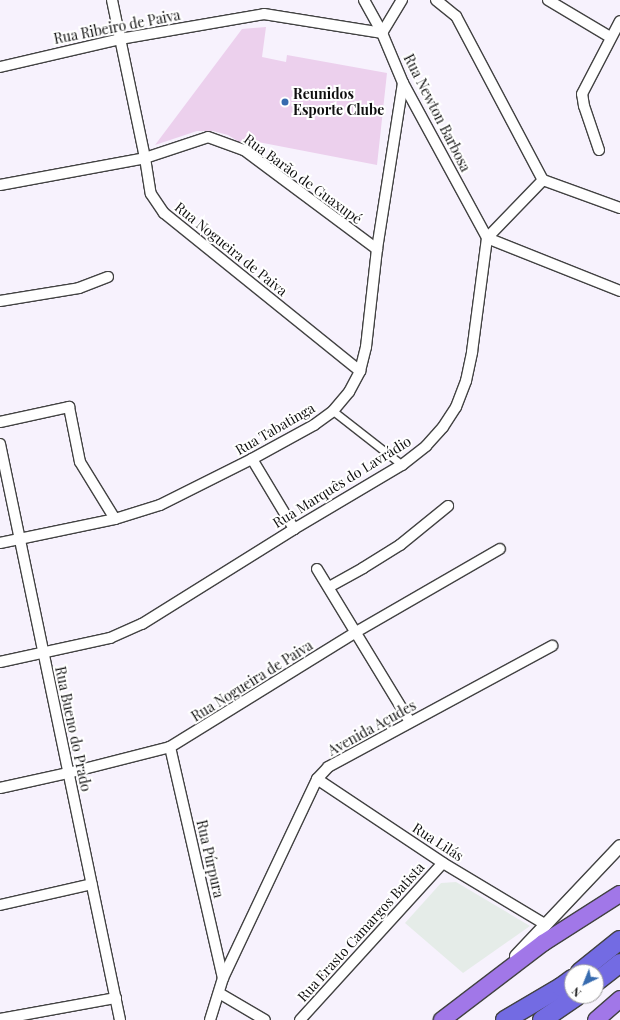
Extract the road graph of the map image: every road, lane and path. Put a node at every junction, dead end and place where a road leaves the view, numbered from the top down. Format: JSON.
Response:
{"nodes":[{"id":1,"x":112,"y":0,"type":"edge"},
{"id":2,"x":364,"y":0,"type":"edge"},
{"id":3,"x":402,"y":0,"type":"edge"},
{"id":4,"x":436,"y":0,"type":"edge"},
{"id":5,"x":548,"y":0,"type":"edge"},
{"id":6,"x":620,"y":21,"type":"edge"},
{"id":7,"x":382,"y":33,"type":"junction"},
{"id":8,"x":610,"y":37,"type":"junction"},
{"id":9,"x":120,"y":39,"type":"junction"},
{"id":10,"x":0,"y":67,"type":"edge"},
{"id":11,"x":403,"y":83,"type":"junction"},
{"id":12,"x":599,"y":150,"type":"dead end"},
{"id":13,"x":145,"y":158,"type":"junction"},
{"id":14,"x":543,"y":180,"type":"junction"},
{"id":15,"x":0,"y":185,"type":"edge"},
{"id":16,"x":620,"y":208,"type":"edge"},
{"id":17,"x":487,"y":238,"type":"junction"},
{"id":18,"x":377,"y":249,"type":"junction"},
{"id":19,"x":108,"y":277,"type":"dead end"},
{"id":20,"x":620,"y":291,"type":"edge"},
{"id":21,"x":0,"y":301,"type":"edge"},
{"id":22,"x":360,"y":371,"type":"junction"},
{"id":23,"x":333,"y":411,"type":"junction"},
{"id":24,"x":0,"y":422,"type":"edge"},
{"id":25,"x":0,"y":444,"type":"edge"},
{"id":26,"x":252,"y":459,"type":"junction"},
{"id":27,"x":402,"y":465,"type":"junction"},
{"id":28,"x":448,"y":506,"type":"dead end"},
{"id":29,"x":116,"y":519,"type":"junction"},
{"id":30,"x":294,"y":529,"type":"junction"},
{"id":31,"x":19,"y":538,"type":"junction"},
{"id":32,"x":0,"y":543,"type":"edge"},
{"id":33,"x":500,"y":549,"type":"dead end"},
{"id":34,"x":317,"y":569,"type":"dead end"},
{"id":35,"x":329,"y":587,"type":"junction"},
{"id":36,"x":356,"y":632,"type":"junction"},
{"id":37,"x":552,"y":646,"type":"dead end"},
{"id":38,"x":43,"y":652,"type":"junction"},
{"id":39,"x":0,"y":662,"type":"edge"},
{"id":40,"x":410,"y":722,"type":"junction"},
{"id":41,"x":170,"y":747,"type":"junction"},
{"id":42,"x":68,"y":773,"type":"junction"},
{"id":43,"x":317,"y":779,"type":"junction"},
{"id":44,"x":0,"y":788,"type":"edge"},
{"id":45,"x":620,"y":846,"type":"edge"},
{"id":46,"x":443,"y":863,"type":"junction"},
{"id":47,"x":92,"y":884,"type":"junction"},
{"id":48,"x":620,"y":894,"type":"edge"},
{"id":49,"x":0,"y":905,"type":"edge"},
{"id":50,"x":546,"y":925,"type":"junction"},
{"id":51,"x":620,"y":940,"type":"edge"},
{"id":52,"x":620,"y":963,"type":"edge"},
{"id":53,"x":590,"y":964,"type":"edge"},
{"id":54,"x":498,"y":976,"type":"junction"},
{"id":55,"x":604,"y":976,"type":"edge"},
{"id":56,"x":223,"y":978,"type":"junction"},
{"id":57,"x":564,"y":985,"type":"edge"},
{"id":58,"x":219,"y":993,"type":"junction"},
{"id":59,"x":116,"y":998,"type":"junction"},
{"id":60,"x":620,"y":1000,"type":"edge"},
{"id":61,"x":566,"y":1004,"type":"edge"},
{"id":62,"x":23,"y":1017,"type":"edge"},
{"id":63,"x":0,"y":1019,"type":"edge"},
{"id":64,"x":120,"y":1020,"type":"edge"},
{"id":65,"x":210,"y":1020,"type":"edge"},
{"id":66,"x":265,"y":1020,"type":"edge"},
{"id":67,"x":300,"y":1020,"type":"edge"},
{"id":68,"x":442,"y":1020,"type":"edge"},
{"id":69,"x":505,"y":1020,"type":"edge"},
{"id":70,"x":542,"y":1020,"type":"edge"},
{"id":71,"x":596,"y":1020,"type":"edge"}],
"edges":[{"from":1,"to":9,"type":"street","name":"Rua Nogueira de Paiva"},
{"from":2,"to":7,"type":"street","name":"Rua Newton Barbosa"},
{"from":3,"to":7,"type":"street"},
{"from":4,"to":14,"type":"street"},
{"from":5,"to":8,"type":"street"},
{"from":6,"to":8,"type":"street"},
{"from":7,"to":9,"type":"street","name":"Rua Ribeiro de Paiva"},
{"from":7,"to":11,"type":"street","name":"Rua Newton Barbosa"},
{"from":8,"to":12,"type":"street"},
{"from":9,"to":10,"type":"street","name":"Rua Ribeiro de Paiva"},
{"from":9,"to":13,"type":"street","name":"Rua Nogueira de Paiva"},
{"from":11,"to":17,"type":"street","name":"Rua Newton Barbosa"},
{"from":11,"to":18,"type":"street","name":"Rua Tabatinga"},
{"from":13,"to":15,"type":"street","name":"Rua Barão de Guaxupé"},
{"from":13,"to":18,"type":"street","name":"Rua Barão de Guaxupé"},
{"from":13,"to":22,"type":"street","name":"Rua Nogueira de Paiva"},
{"from":14,"to":16,"type":"street"},
{"from":14,"to":17,"type":"street"},
{"from":17,"to":20,"type":"street"},
{"from":17,"to":27,"type":"street","name":"Rua Marquês do Lavrádio"},
{"from":18,"to":22,"type":"street","name":"Rua Tabatinga"},
{"from":19,"to":21,"type":"street"},
{"from":22,"to":23,"type":"street","name":"Rua Tabatinga"},
{"from":23,"to":26,"type":"street","name":"Rua Tabatinga"},
{"from":23,"to":27,"type":"street"},
{"from":24,"to":29,"type":"street"},
{"from":25,"to":31,"type":"street","name":"Rua Bueno do Prado"},
{"from":26,"to":29,"type":"street","name":"Rua Tabatinga"},
{"from":26,"to":30,"type":"street"},
{"from":27,"to":30,"type":"street","name":"Rua Marquês do Lavrádio"},
{"from":28,"to":35,"type":"street"},
{"from":29,"to":31,"type":"street","name":"Rua Tabatinga"},
{"from":30,"to":38,"type":"street","name":"Rua Marquês do Lavrádio"},
{"from":31,"to":32,"type":"street","name":"Rua Tabatinga"},
{"from":31,"to":38,"type":"street","name":"Rua Bueno do Prado"},
{"from":33,"to":36,"type":"street","name":"Rua Nogueira de Paiva"},
{"from":34,"to":35,"type":"street"},
{"from":35,"to":36,"type":"street"},
{"from":36,"to":40,"type":"street"},
{"from":36,"to":41,"type":"street","name":"Rua Nogueira de Paiva"},
{"from":37,"to":40,"type":"street","name":"Avenida Açudes"},
{"from":38,"to":39,"type":"street","name":"Rua Marquês do Lavrádio"},
{"from":38,"to":42,"type":"street","name":"Rua Bueno do Prado"},
{"from":40,"to":43,"type":"street","name":"Avenida Açudes"},
{"from":41,"to":42,"type":"street","name":"Rua Nogueira de Paiva"},
{"from":41,"to":56,"type":"street","name":"Rua Púrpura"},
{"from":42,"to":44,"type":"street","name":"Rua Nogueira de Paiva"},
{"from":42,"to":47,"type":"street","name":"Rua Bueno do Prado"},
{"from":43,"to":46,"type":"street","name":"Rua Lilás"},
{"from":43,"to":56,"type":"street","name":"Avenida Açudes"},
{"from":45,"to":50,"type":"street"},
{"from":46,"to":50,"type":"street","name":"Rua Lilás"},
{"from":46,"to":67,"type":"street","name":"Rua Erasto Camargos Batista"},
{"from":47,"to":49,"type":"street"},
{"from":47,"to":59,"type":"street","name":"Rua Bueno do Prado"},
{"from":48,"to":54,"type":"main road"},
{"from":50,"to":54,"type":"street"},
{"from":51,"to":53,"type":"highway"},
{"from":52,"to":55,"type":"highway"},
{"from":54,"to":68,"type":"main road"},
{"from":56,"to":58,"type":"street","name":"Avenida Açudes"},
{"from":57,"to":69,"type":"highway"},
{"from":58,"to":65,"type":"street","name":"Avenida Açudes"},
{"from":58,"to":66,"type":"street"},
{"from":59,"to":62,"type":"street"},
{"from":59,"to":64,"type":"street","name":"Rua Bueno do Prado"},
{"from":60,"to":71,"type":"main road"},
{"from":61,"to":70,"type":"highway"},
{"from":62,"to":63,"type":"street"}]}
